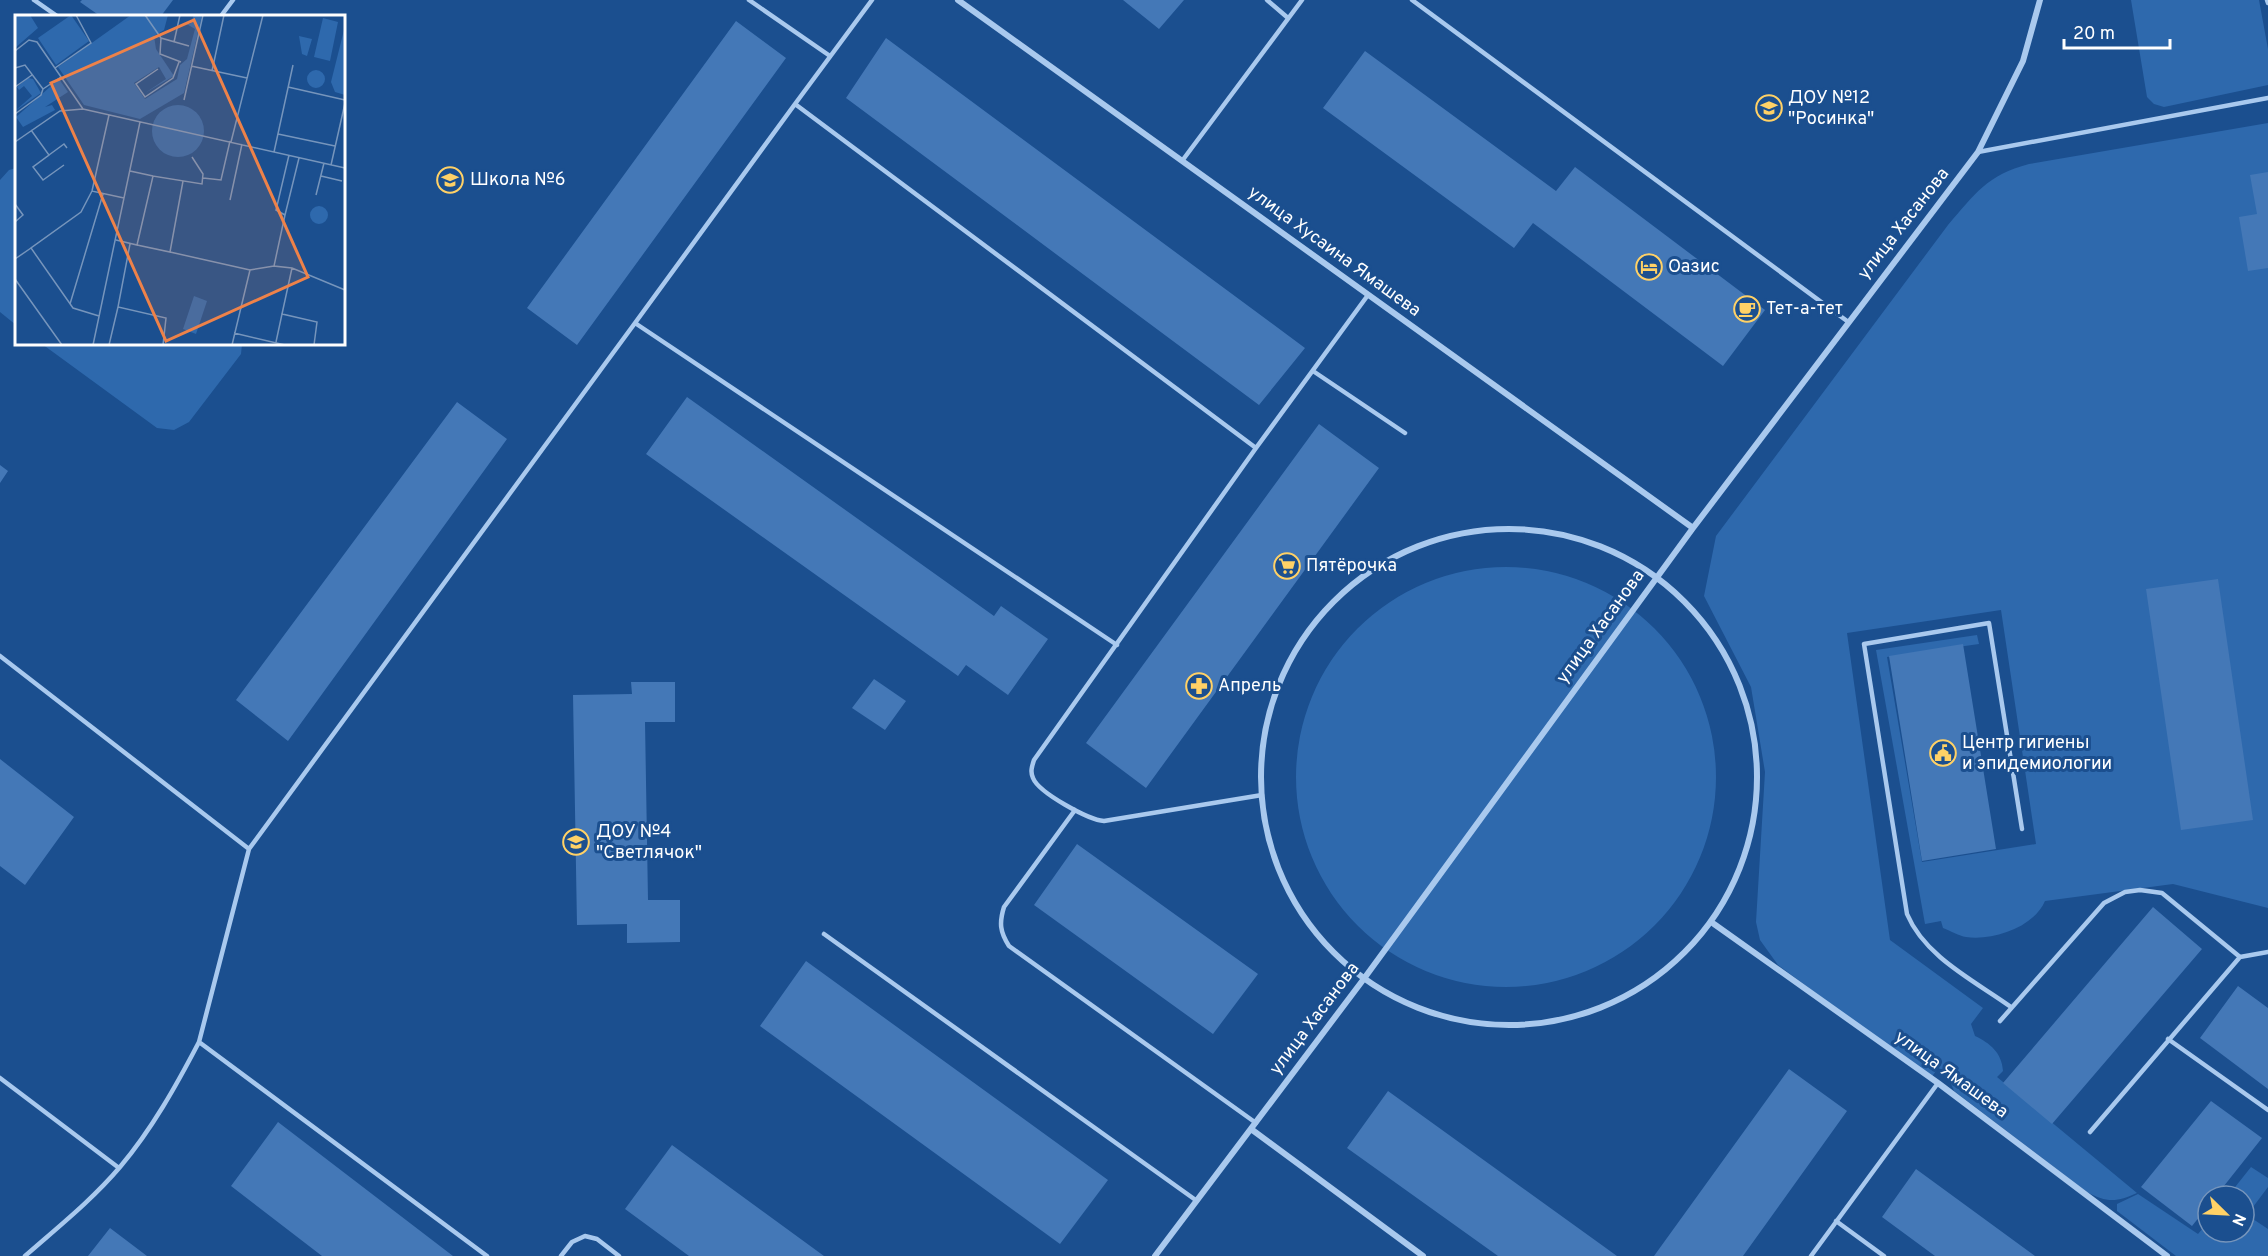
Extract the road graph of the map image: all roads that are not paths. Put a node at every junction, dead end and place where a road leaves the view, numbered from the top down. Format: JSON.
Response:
{"nodes":[{"id":1,"x":34,"y":0,"type":"edge"},
{"id":2,"x":233,"y":0,"type":"edge"},
{"id":3,"x":749,"y":0,"type":"edge"},
{"id":4,"x":872,"y":0,"type":"edge"},
{"id":5,"x":958,"y":0,"type":"edge"},
{"id":6,"x":1267,"y":0,"type":"edge"},
{"id":7,"x":1302,"y":0,"type":"edge"},
{"id":8,"x":1412,"y":0,"type":"edge"},
{"id":9,"x":2040,"y":0,"type":"edge"},
{"id":10,"x":56,"y":15,"type":"edge"},
{"id":11,"x":222,"y":15,"type":"edge"},
{"id":12,"x":1288,"y":18,"type":"junction"},
{"id":13,"x":830,"y":56,"type":"junction"},
{"id":14,"x":2268,"y":98,"type":"edge"},
{"id":15,"x":795,"y":104,"type":"junction"},
{"id":16,"x":1978,"y":152,"type":"junction"},
{"id":17,"x":1182,"y":161,"type":"junction"},
{"id":18,"x":1368,"y":295,"type":"junction"},
{"id":19,"x":1847,"y":321,"type":"junction"},
{"id":20,"x":635,"y":323,"type":"junction"},
{"id":21,"x":1313,"y":371,"type":"junction"},
{"id":22,"x":1405,"y":433,"type":"dead end"},
{"id":23,"x":1256,"y":448,"type":"junction"},
{"id":24,"x":1693,"y":528,"type":"junction"},
{"id":25,"x":1656,"y":577,"type":"junction"},
{"id":26,"x":1117,"y":645,"type":"junction"},
{"id":27,"x":0,"y":656,"type":"edge"},
{"id":28,"x":1262,"y":795,"type":"junction"},
{"id":29,"x":1075,"y":810,"type":"junction"},
{"id":30,"x":2022,"y":829,"type":"dead end"},
{"id":31,"x":249,"y":849,"type":"junction"},
{"id":32,"x":1714,"y":924,"type":"junction"},
{"id":33,"x":824,"y":934,"type":"dead end"},
{"id":34,"x":2268,"y":952,"type":"edge"},
{"id":35,"x":2240,"y":957,"type":"junction"},
{"id":36,"x":1363,"y":980,"type":"junction"},
{"id":37,"x":2011,"y":1007,"type":"junction"},
{"id":38,"x":2000,"y":1021,"type":"dead end"},
{"id":39,"x":2168,"y":1039,"type":"junction"},
{"id":40,"x":199,"y":1042,"type":"junction"},
{"id":41,"x":0,"y":1078,"type":"edge"},
{"id":42,"x":1938,"y":1083,"type":"junction"},
{"id":43,"x":2268,"y":1110,"type":"edge"},
{"id":44,"x":1256,"y":1123,"type":"junction"},
{"id":45,"x":1251,"y":1129,"type":"junction"},
{"id":46,"x":2090,"y":1132,"type":"dead end"},
{"id":47,"x":119,"y":1168,"type":"junction"},
{"id":48,"x":1197,"y":1201,"type":"junction"},
{"id":49,"x":1836,"y":1221,"type":"junction"},
{"id":50,"x":25,"y":1256,"type":"edge"},
{"id":51,"x":487,"y":1256,"type":"edge"},
{"id":52,"x":561,"y":1256,"type":"edge"},
{"id":53,"x":619,"y":1256,"type":"edge"},
{"id":54,"x":1155,"y":1256,"type":"edge"},
{"id":55,"x":1423,"y":1256,"type":"edge"},
{"id":56,"x":1811,"y":1256,"type":"edge"},
{"id":57,"x":1884,"y":1256,"type":"edge"},
{"id":58,"x":2167,"y":1256,"type":"edge"}],
"edges":[{"from":1,"to":10,"type":"lane"},
{"from":2,"to":11,"type":"lane"},
{"from":3,"to":13,"type":"lane"},
{"from":4,"to":13,"type":"lane"},
{"from":5,"to":17,"type":"street","name":"улица Хусаина Ямашева"},
{"from":6,"to":12,"type":"lane"},
{"from":7,"to":12,"type":"lane"},
{"from":8,"to":19,"type":"lane"},
{"from":9,"to":16,"type":"street","name":"улица Хасанова"},
{"from":12,"to":17,"type":"lane"},
{"from":13,"to":15,"type":"lane"},
{"from":14,"to":16,"type":"lane"},
{"from":15,"to":20,"type":"lane"},
{"from":15,"to":23,"type":"lane"},
{"from":16,"to":19,"type":"street","name":"улица Хасанова"},
{"from":17,"to":18,"type":"street","name":"улица Хусаина Ямашева"},
{"from":18,"to":21,"type":"lane"},
{"from":18,"to":24,"type":"street","name":"улица Хусаина Ямашева"},
{"from":19,"to":24,"type":"street","name":"улица Хасанова"},
{"from":20,"to":26,"type":"lane"},
{"from":20,"to":31,"type":"lane"},
{"from":21,"to":22,"type":"lane"},
{"from":21,"to":23,"type":"lane"},
{"from":23,"to":26,"type":"lane"},
{"from":24,"to":25,"type":"street","name":"улица Хасанова"},
{"from":25,"to":28,"type":"street"},
{"from":25,"to":32,"type":"street"},
{"from":25,"to":36,"type":"street","name":"улица Хасанова"},
{"from":26,"to":29,"type":"lane"},
{"from":27,"to":31,"type":"lane"},
{"from":28,"to":29,"type":"lane"},
{"from":28,"to":36,"type":"street"},
{"from":29,"to":44,"type":"lane"},
{"from":30,"to":37,"type":"lane"},
{"from":31,"to":40,"type":"lane"},
{"from":32,"to":36,"type":"street"},
{"from":32,"to":42,"type":"street","name":"улица Ямашева"},
{"from":33,"to":48,"type":"lane"},
{"from":34,"to":35,"type":"lane"},
{"from":35,"to":37,"type":"lane"},
{"from":35,"to":39,"type":"lane"},
{"from":36,"to":44,"type":"street","name":"улица Хасанова"},
{"from":37,"to":38,"type":"lane"},
{"from":39,"to":43,"type":"lane"},
{"from":39,"to":46,"type":"lane"},
{"from":40,"to":47,"type":"lane"},
{"from":40,"to":51,"type":"lane"},
{"from":41,"to":47,"type":"lane"},
{"from":42,"to":49,"type":"lane"},
{"from":42,"to":58,"type":"street","name":"улица Ямашева"},
{"from":44,"to":45,"type":"street","name":"улица Хасанова"},
{"from":45,"to":48,"type":"street","name":"улица Хасанова"},
{"from":45,"to":55,"type":"street"},
{"from":47,"to":50,"type":"lane"},
{"from":48,"to":54,"type":"street","name":"улица Хасанова"},
{"from":49,"to":56,"type":"lane"},
{"from":49,"to":57,"type":"lane"},
{"from":52,"to":53,"type":"lane"}]}
